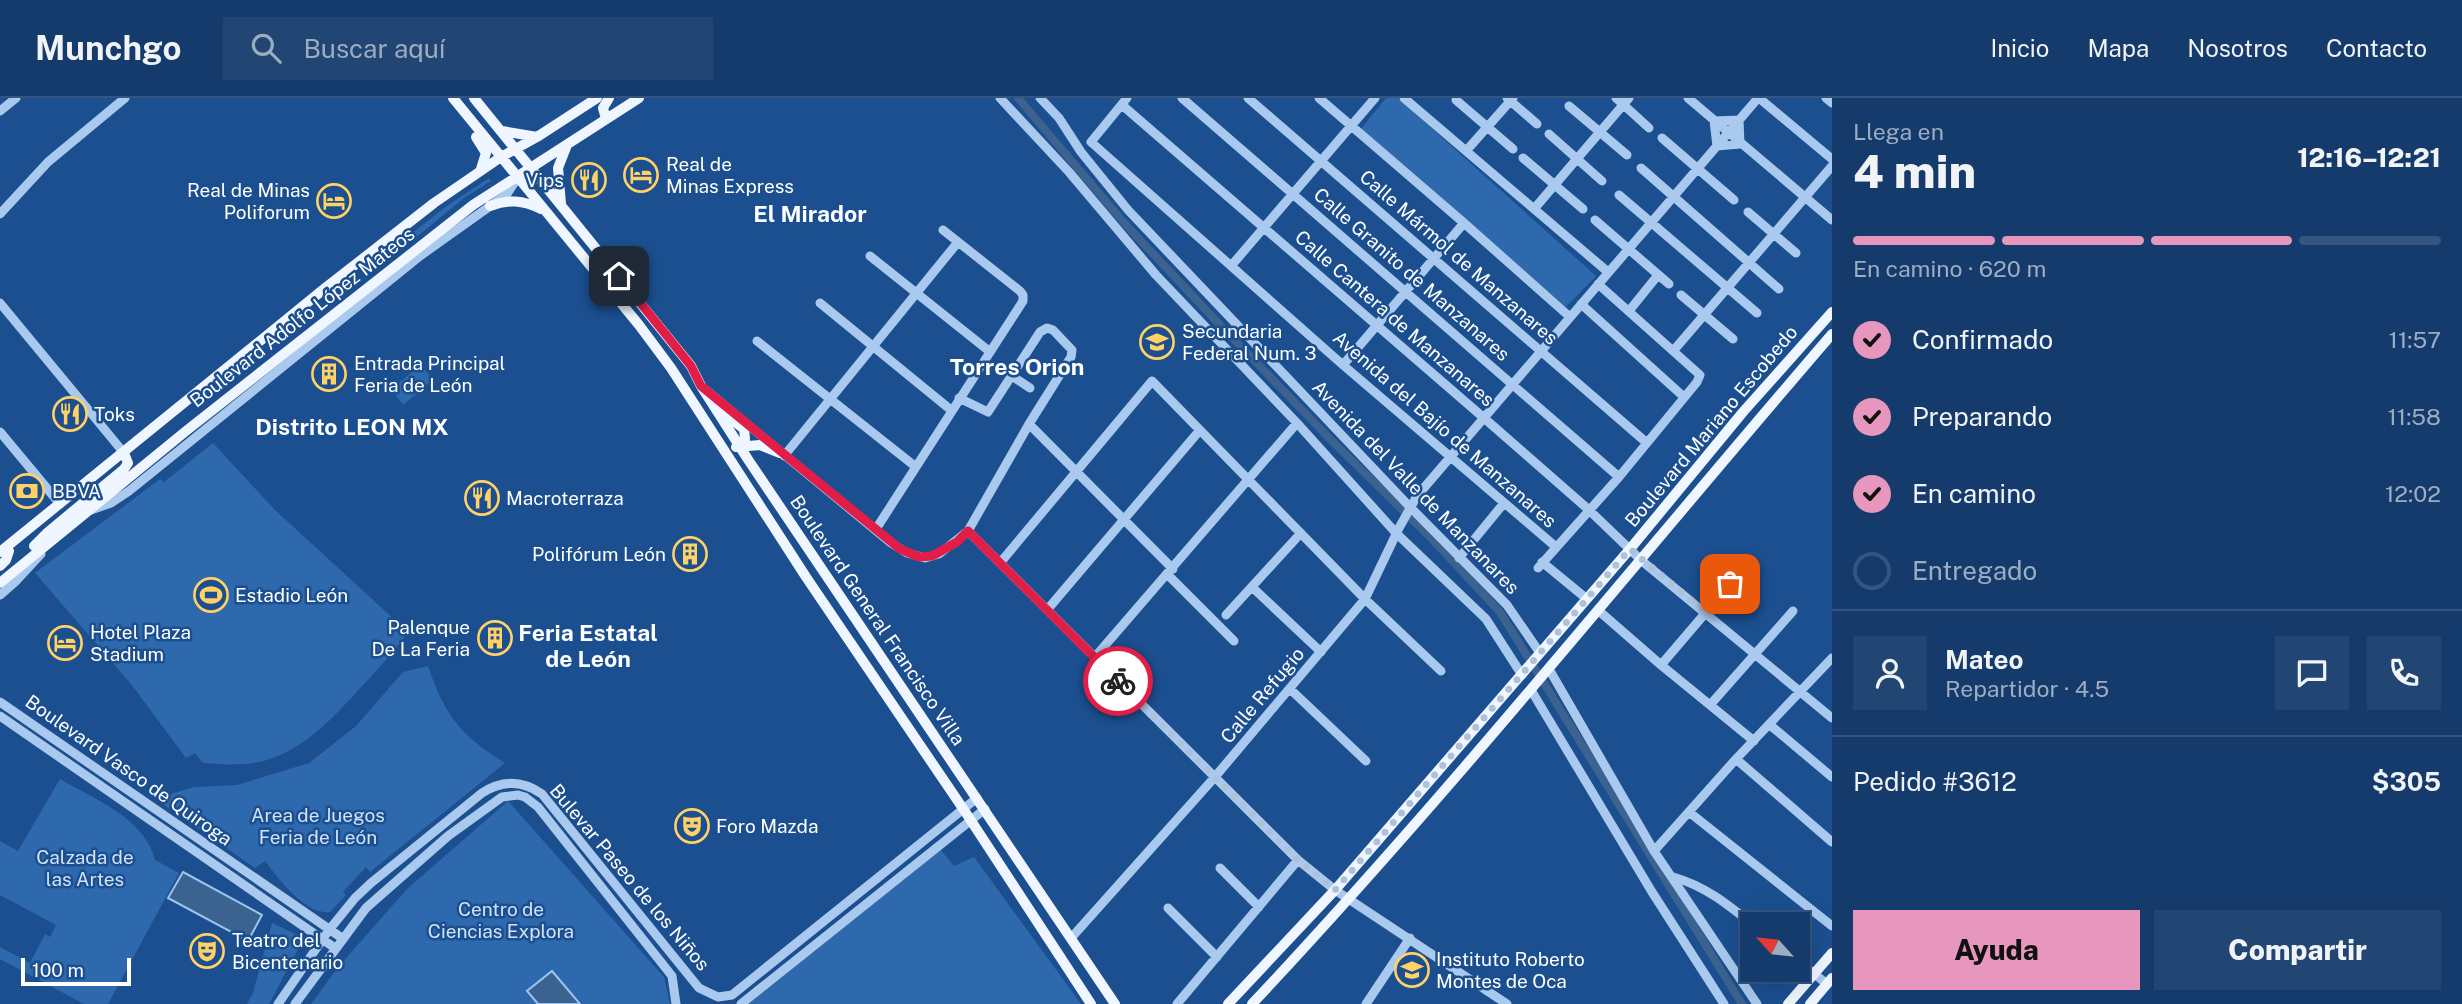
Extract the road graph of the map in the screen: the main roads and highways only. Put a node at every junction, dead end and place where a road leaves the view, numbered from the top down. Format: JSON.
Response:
{"nodes":[{"id":1,"x":474,"y":98,"type":"edge"},
{"id":2,"x":597,"y":98,"type":"edge"},
{"id":3,"x":609,"y":98,"type":"edge"},
{"id":4,"x":639,"y":98,"type":"edge"},
{"id":5,"x":454,"y":100,"type":"edge"},
{"id":6,"x":606,"y":119,"type":"junction"},
{"id":7,"x":500,"y":130,"type":"junction"},
{"id":8,"x":537,"y":137,"type":"junction"},
{"id":9,"x":567,"y":145,"type":"junction"},
{"id":10,"x":516,"y":149,"type":"junction"},
{"id":11,"x":501,"y":157,"type":"junction"},
{"id":12,"x":532,"y":168,"type":"junction"},
{"id":13,"x":518,"y":177,"type":"junction"},
{"id":14,"x":464,"y":183,"type":"junction"},
{"id":15,"x":490,"y":206,"type":"road end"},
{"id":16,"x":562,"y":206,"type":"junction"},
{"id":17,"x":545,"y":211,"type":"junction"},
{"id":18,"x":1832,"y":312,"type":"edge"},
{"id":19,"x":1832,"y":334,"type":"edge"},
{"id":20,"x":691,"y":366,"type":"junction"},
{"id":21,"x":671,"y":368,"type":"junction"},
{"id":22,"x":707,"y":425,"type":"junction"},
{"id":23,"x":740,"y":445,"type":"junction"},
{"id":24,"x":124,"y":453,"type":"junction"},
{"id":25,"x":782,"y":455,"type":"road end"},
{"id":26,"x":2,"y":546,"type":"edge"},
{"id":27,"x":0,"y":566,"type":"edge"},
{"id":28,"x":17,"y":569,"type":"junction"},
{"id":29,"x":0,"y":583,"type":"edge"},
{"id":30,"x":1832,"y":953,"type":"edge"},
{"id":31,"x":1830,"y":981,"type":"edge"},
{"id":32,"x":1812,"y":1003,"type":"edge"},
{"id":33,"x":1091,"y":1004,"type":"edge"},
{"id":34,"x":1115,"y":1004,"type":"edge"},
{"id":35,"x":1228,"y":1004,"type":"edge"},
{"id":36,"x":1252,"y":1004,"type":"edge"},
{"id":37,"x":1788,"y":1004,"type":"edge"}],
"edges":[{"from":1,"to":7,"type":"main road"},
{"from":2,"to":8,"type":"main road","name":"Boulevard Adolfo López Mateos"},
{"from":3,"to":6,"type":"main road"},
{"from":4,"to":6,"type":"main road","name":"Boulevard Adolfo López Mateos"},
{"from":5,"to":11,"type":"main road","name":"Boulevard General Francisco Villa"},
{"from":5,"to":14,"type":"main road"},
{"from":6,"to":9,"type":"main road","name":"Boulevard Adolfo López Mateos"},
{"from":7,"to":8,"type":"main road"},
{"from":7,"to":10,"type":"main road"},
{"from":8,"to":10,"type":"main road","name":"Boulevard Adolfo López Mateos"},
{"from":9,"to":12,"type":"main road","name":"Boulevard Adolfo López Mateos"},
{"from":9,"to":16,"type":"main road"},
{"from":10,"to":11,"type":"main road","name":"Boulevard Adolfo López Mateos"},
{"from":10,"to":12,"type":"main road"},
{"from":11,"to":13,"type":"main road","name":"Boulevard General Francisco Villa"},
{"from":11,"to":14,"type":"main road","name":"Boulevard Adolfo López Mateos"},
{"from":12,"to":13,"type":"main road","name":"Boulevard Adolfo López Mateos"},
{"from":12,"to":16,"type":"main road"},
{"from":13,"to":17,"type":"main road","name":"Boulevard General Francisco Villa"},
{"from":13,"to":28,"type":"main road","name":"Boulevard Adolfo López Mateos"},
{"from":14,"to":24,"type":"main road","name":"Boulevard Adolfo López Mateos"},
{"from":15,"to":17,"type":"main road"},
{"from":16,"to":20,"type":"main road"},
{"from":17,"to":21,"type":"main road","name":"Boulevard General Francisco Villa"},
{"from":18,"to":35,"type":"main road","name":"Boulevard Mariano Escobedo"},
{"from":19,"to":36,"type":"main road","name":"Boulevard Mariano Escobedo"},
{"from":20,"to":21,"type":"main road"},
{"from":20,"to":23,"type":"main road","name":"Boulevard General Francisco Villa"},
{"from":21,"to":22,"type":"main road","name":"Boulevard General Francisco Villa"},
{"from":22,"to":23,"type":"main road"},
{"from":22,"to":33,"type":"main road","name":"Boulevard General Francisco Villa"},
{"from":23,"to":25,"type":"main road"},
{"from":23,"to":34,"type":"main road","name":"Boulevard General Francisco Villa"},
{"from":24,"to":26,"type":"main road","name":"Boulevard Adolfo López Mateos"},
{"from":24,"to":28,"type":"main road"},
{"from":26,"to":27,"type":"main road"},
{"from":28,"to":29,"type":"main road","name":"Boulevard Adolfo López Mateos"},
{"from":30,"to":37,"type":"main road"},
{"from":31,"to":32,"type":"main road"}]}
